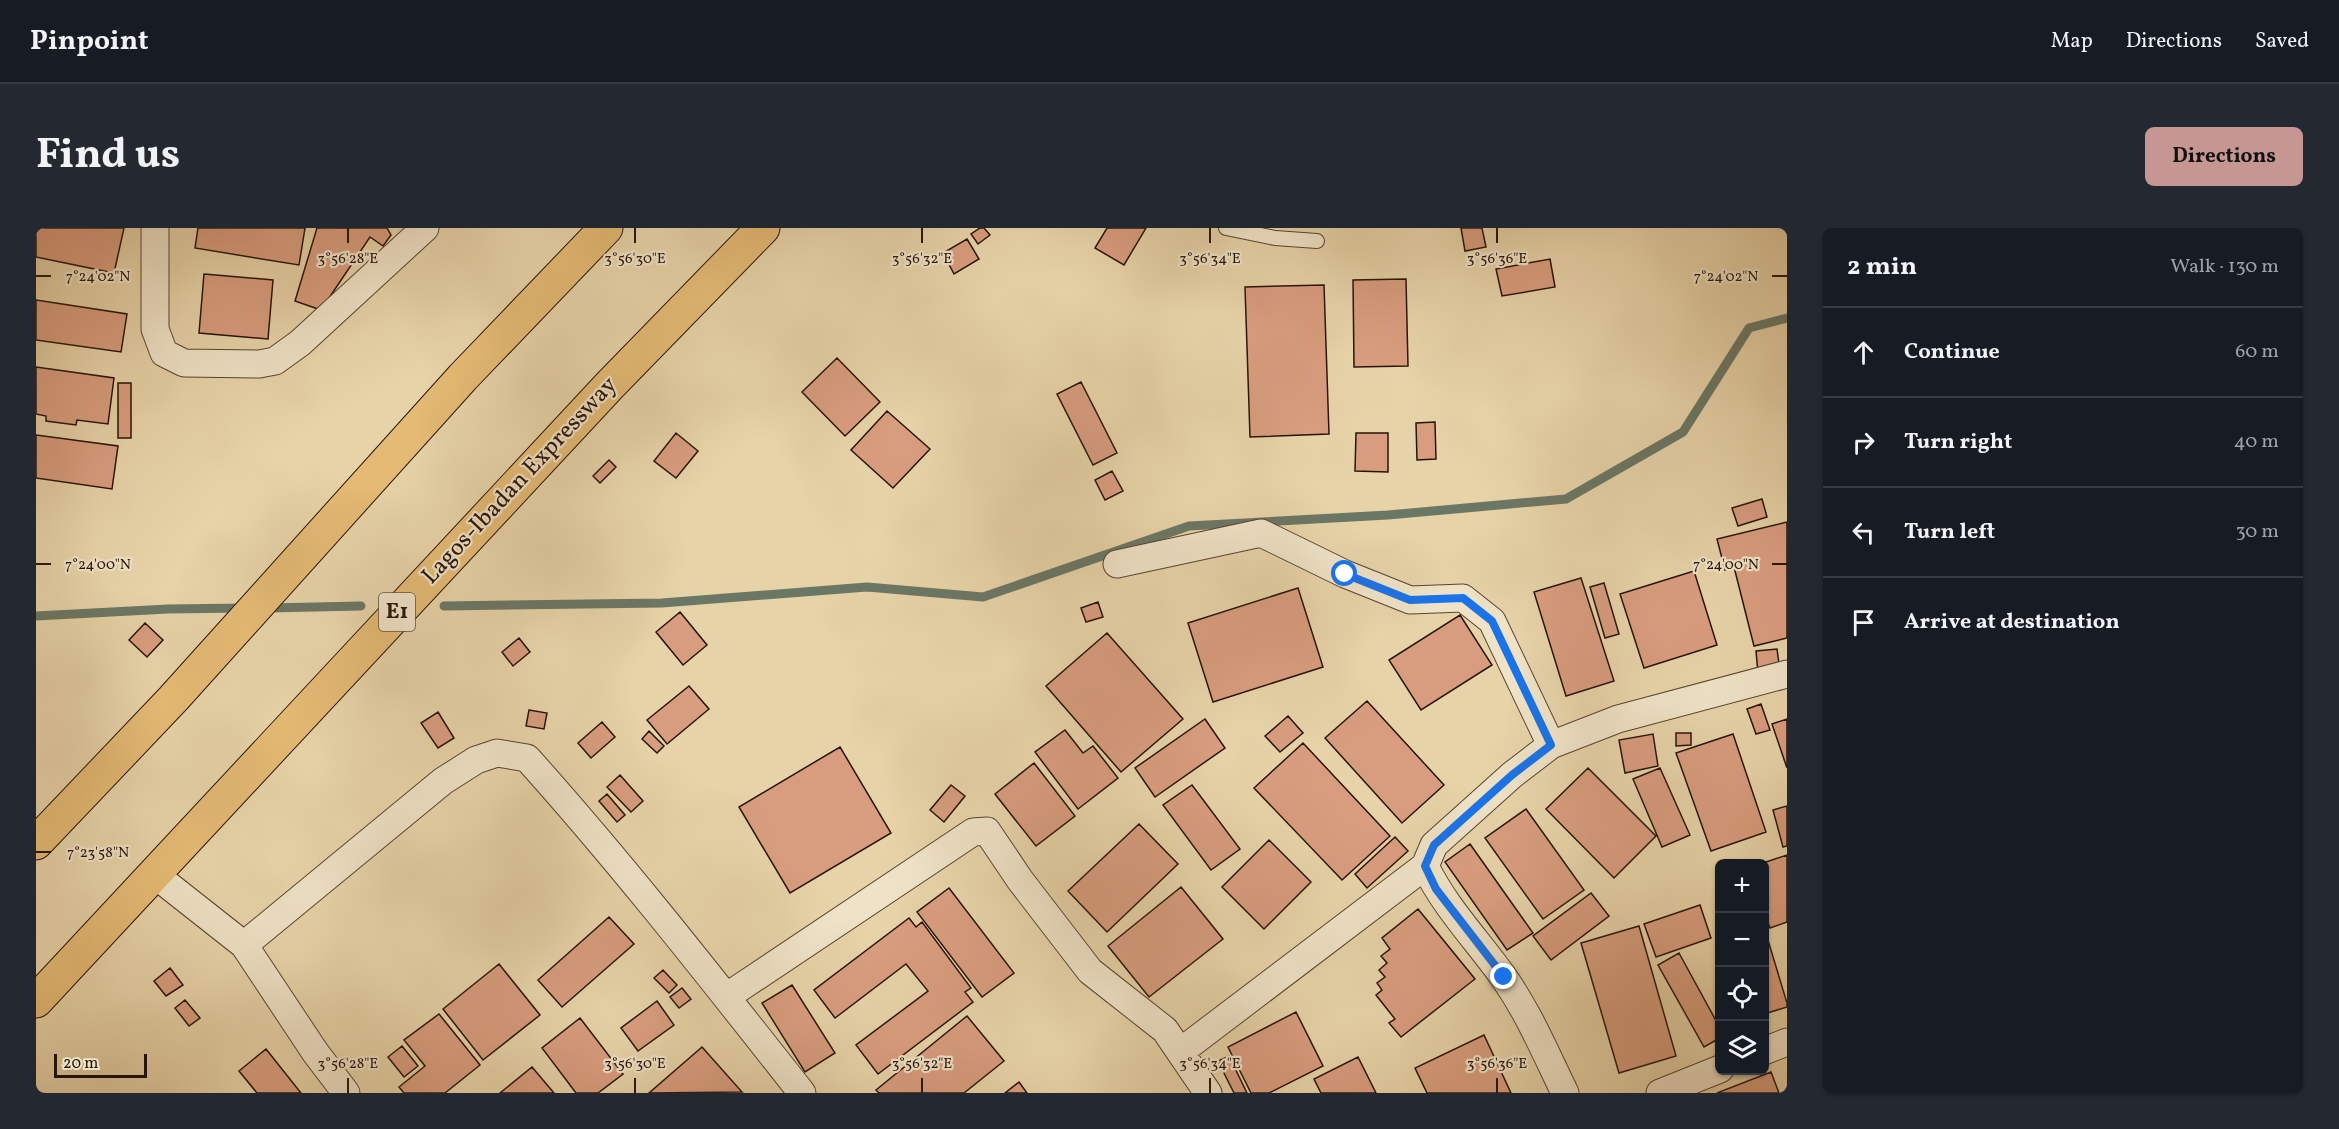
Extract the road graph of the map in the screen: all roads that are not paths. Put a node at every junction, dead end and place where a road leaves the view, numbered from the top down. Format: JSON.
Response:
{"nodes":[{"id":1,"x":155,"y":228,"type":"edge"},
{"id":2,"x":425,"y":228,"type":"edge"},
{"id":3,"x":606,"y":228,"type":"edge"},
{"id":4,"x":763,"y":228,"type":"edge"},
{"id":5,"x":1226,"y":228,"type":"edge"},
{"id":6,"x":1317,"y":241,"type":"dead end"},
{"id":7,"x":1117,"y":564,"type":"dead end"},
{"id":8,"x":1787,"y":674,"type":"edge"},
{"id":9,"x":1551,"y":745,"type":"junction"},
{"id":10,"x":36,"y":843,"type":"edge"},
{"id":11,"x":1425,"y":866,"type":"junction"},
{"id":12,"x":154,"y":874,"type":"junction"},
{"id":13,"x":244,"y":945,"type":"junction"},
{"id":14,"x":726,"y":998,"type":"junction"},
{"id":15,"x":36,"y":1001,"type":"edge"},
{"id":16,"x":1787,"y":1041,"type":"edge"},
{"id":17,"x":1769,"y":1049,"type":"edge"},
{"id":18,"x":1180,"y":1052,"type":"junction"},
{"id":19,"x":1715,"y":1071,"type":"edge"},
{"id":20,"x":346,"y":1093,"type":"edge"},
{"id":21,"x":802,"y":1093,"type":"edge"},
{"id":22,"x":1208,"y":1093,"type":"edge"},
{"id":23,"x":1565,"y":1093,"type":"edge"},
{"id":24,"x":1660,"y":1093,"type":"edge"}],
"edges":[{"from":1,"to":2,"type":"street"},
{"from":3,"to":10,"type":"highway"},
{"from":4,"to":12,"type":"highway","name":"Lagos-Ibadan Expressway","number":"E1"},
{"from":5,"to":6,"type":"lane"},
{"from":7,"to":9,"type":"street"},
{"from":8,"to":9,"type":"street"},
{"from":9,"to":11,"type":"street"},
{"from":11,"to":18,"type":"street"},
{"from":11,"to":23,"type":"street"},
{"from":12,"to":13,"type":"street"},
{"from":12,"to":15,"type":"highway","name":"Lagos-Ibadan Expressway","number":"E1"},
{"from":13,"to":14,"type":"street"},
{"from":13,"to":20,"type":"street"},
{"from":14,"to":18,"type":"street"},
{"from":14,"to":21,"type":"street"},
{"from":16,"to":17,"type":"street"},
{"from":18,"to":22,"type":"street"},
{"from":19,"to":24,"type":"street"}]}
